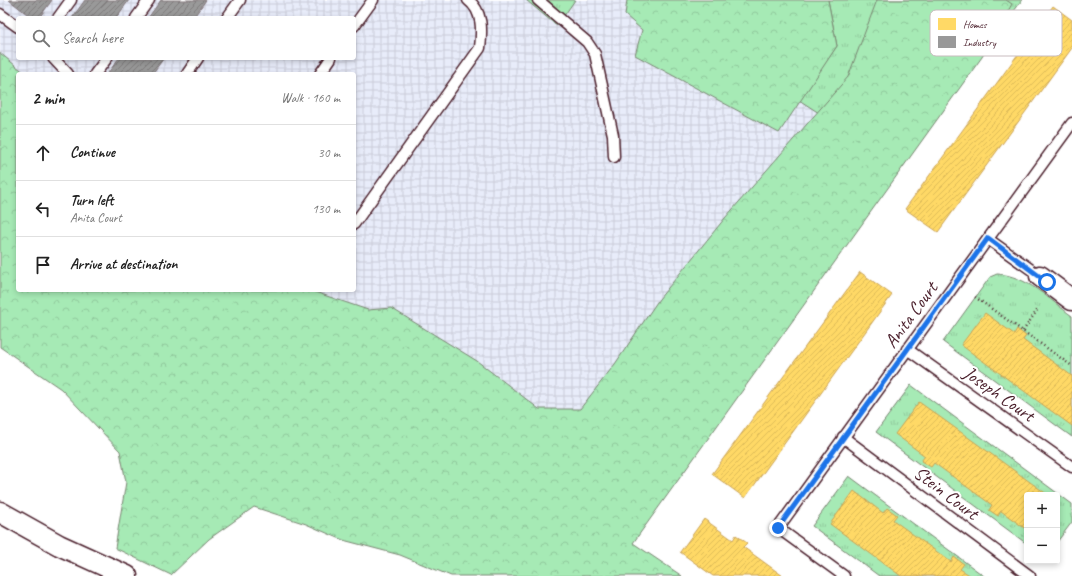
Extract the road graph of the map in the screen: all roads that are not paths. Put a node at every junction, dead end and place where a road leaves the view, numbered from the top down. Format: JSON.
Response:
{"nodes":[{"id":1,"x":71,"y":0,"type":"edge"},
{"id":2,"x":149,"y":0,"type":"edge"},
{"id":3,"x":240,"y":0,"type":"edge"},
{"id":4,"x":372,"y":0,"type":"edge"},
{"id":5,"x":468,"y":0,"type":"edge"},
{"id":6,"x":538,"y":0,"type":"edge"},
{"id":7,"x":0,"y":14,"type":"edge"},
{"id":8,"x":59,"y":16,"type":"edge"},
{"id":9,"x":137,"y":16,"type":"edge"},
{"id":10,"x":228,"y":16,"type":"edge"},
{"id":11,"x":356,"y":23,"type":"edge"},
{"id":12,"x":16,"y":26,"type":"edge"},
{"id":13,"x":55,"y":60,"type":"edge"},
{"id":14,"x":106,"y":60,"type":"edge"},
{"id":15,"x":197,"y":60,"type":"edge"},
{"id":16,"x":330,"y":60,"type":"edge"},
{"id":17,"x":66,"y":72,"type":"edge"},
{"id":18,"x":96,"y":72,"type":"edge"},
{"id":19,"x":188,"y":72,"type":"edge"},
{"id":20,"x":321,"y":72,"type":"edge"},
{"id":21,"x":1072,"y":123,"type":"edge"},
{"id":22,"x":614,"y":157,"type":"dead end"},
{"id":23,"x":356,"y":221,"type":"edge"},
{"id":24,"x":988,"y":238,"type":"junction"},
{"id":25,"x":1040,"y":276,"type":"joint"},
{"id":26,"x":1068,"y":290,"type":"edge"},
{"id":27,"x":907,"y":349,"type":"junction"},
{"id":28,"x":843,"y":437,"type":"junction"},
{"id":29,"x":1072,"y":467,"type":"edge"},
{"id":30,"x":0,"y":512,"type":"edge"},
{"id":31,"x":127,"y":576,"type":"edge"},
{"id":32,"x":844,"y":576,"type":"edge"},
{"id":33,"x":1030,"y":576,"type":"edge"}],
"edges":[{"from":1,"to":8,"type":"lane"},
{"from":2,"to":9,"type":"lane"},
{"from":3,"to":10,"type":"lane"},
{"from":4,"to":11,"type":"lane"},
{"from":5,"to":23,"type":"lane"},
{"from":6,"to":22,"type":"lane"},
{"from":7,"to":12,"type":"lane"},
{"from":13,"to":17,"type":"lane"},
{"from":14,"to":18,"type":"lane"},
{"from":15,"to":19,"type":"lane"},
{"from":16,"to":20,"type":"lane"},
{"from":21,"to":24,"type":"lane","name":"Anita Court"},
{"from":24,"to":25,"type":"lane"},
{"from":24,"to":27,"type":"lane","name":"Anita Court"},
{"from":25,"to":26,"type":"street"},
{"from":27,"to":28,"type":"lane","name":"Anita Court"},
{"from":27,"to":29,"type":"lane","name":"Joseph Court"},
{"from":28,"to":32,"type":"lane","name":"Anita Court"},
{"from":28,"to":33,"type":"lane","name":"Stein Court"},
{"from":30,"to":31,"type":"street"}]}
